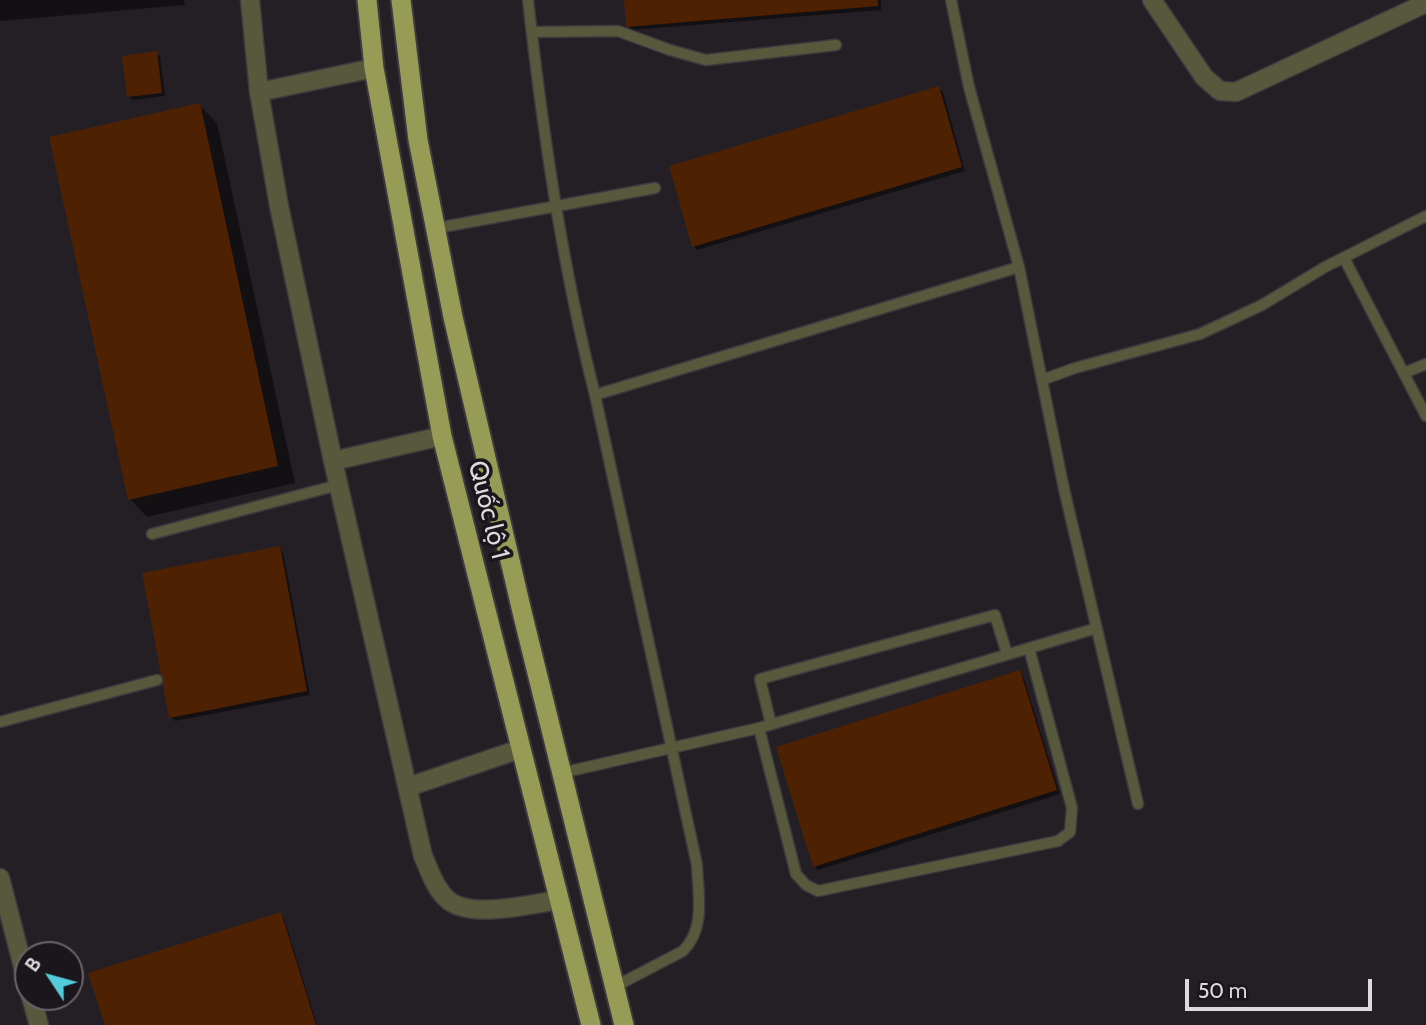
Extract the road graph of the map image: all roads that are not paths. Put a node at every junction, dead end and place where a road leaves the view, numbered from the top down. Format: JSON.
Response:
{"nodes":[{"id":1,"x":250,"y":0,"type":"edge"},
{"id":2,"x":368,"y":0,"type":"edge"},
{"id":3,"x":401,"y":0,"type":"edge"},
{"id":4,"x":528,"y":0,"type":"edge"},
{"id":5,"x":951,"y":0,"type":"edge"},
{"id":6,"x":1152,"y":0,"type":"edge"},
{"id":7,"x":1426,"y":2,"type":"edge"},
{"id":8,"x":532,"y":32,"type":"junction"},
{"id":9,"x":836,"y":45,"type":"dead end"},
{"id":10,"x":374,"y":68,"type":"junction"},
{"id":11,"x":259,"y":92,"type":"junction"},
{"id":12,"x":654,"y":188,"type":"dead end"},
{"id":13,"x":556,"y":208,"type":"junction"},
{"id":14,"x":1426,"y":216,"type":"edge"},
{"id":15,"x":437,"y":228,"type":"junction"},
{"id":16,"x":1344,"y":258,"type":"junction"},
{"id":17,"x":1018,"y":267,"type":"junction"},
{"id":18,"x":1426,"y":364,"type":"edge"},
{"id":19,"x":1404,"y":373,"type":"junction"},
{"id":20,"x":1042,"y":380,"type":"junction"},
{"id":21,"x":594,"y":395,"type":"junction"},
{"id":22,"x":1426,"y":416,"type":"edge"},
{"id":23,"x":442,"y":436,"type":"junction"},
{"id":24,"x":333,"y":461,"type":"junction"},
{"id":25,"x":338,"y":485,"type":"junction"},
{"id":26,"x":152,"y":534,"type":"dead end"},
{"id":27,"x":1097,"y":628,"type":"junction"},
{"id":28,"x":1029,"y":648,"type":"junction"},
{"id":29,"x":1007,"y":654,"type":"junction"},
{"id":30,"x":157,"y":680,"type":"dead end"},
{"id":31,"x":0,"y":722,"type":"edge"},
{"id":32,"x":771,"y":724,"type":"junction"},
{"id":33,"x":760,"y":728,"type":"junction"},
{"id":34,"x":671,"y":748,"type":"junction"},
{"id":35,"x":520,"y":750,"type":"junction"},
{"id":36,"x":561,"y":773,"type":"junction"},
{"id":37,"x":408,"y":787,"type":"junction"},
{"id":38,"x":1138,"y":804,"type":"dead end"},
{"id":39,"x":0,"y":878,"type":"edge"},
{"id":40,"x":558,"y":900,"type":"junction"},
{"id":41,"x":16,"y":941,"type":"edge"},
{"id":42,"x":614,"y":987,"type":"junction"},
{"id":43,"x":591,"y":1025,"type":"edge"},
{"id":44,"x":624,"y":1025,"type":"edge"}],
"edges":[{"from":1,"to":11,"type":"street"},
{"from":2,"to":10,"type":"highway","name":"Quốc lộ 1"},
{"from":3,"to":15,"type":"highway","name":"Quốc lộ 1"},
{"from":4,"to":8,"type":"lane"},
{"from":5,"to":17,"type":"lane"},
{"from":6,"to":7,"type":"street"},
{"from":8,"to":9,"type":"lane"},
{"from":8,"to":13,"type":"lane"},
{"from":10,"to":11,"type":"street"},
{"from":10,"to":23,"type":"highway","name":"Quốc lộ 1"},
{"from":11,"to":24,"type":"street"},
{"from":12,"to":13,"type":"lane"},
{"from":13,"to":15,"type":"lane"},
{"from":13,"to":21,"type":"lane"},
{"from":14,"to":16,"type":"lane"},
{"from":15,"to":36,"type":"highway","name":"Quốc lộ 1"},
{"from":16,"to":19,"type":"lane"},
{"from":16,"to":20,"type":"lane"},
{"from":17,"to":20,"type":"lane"},
{"from":17,"to":21,"type":"lane"},
{"from":18,"to":19,"type":"lane"},
{"from":19,"to":22,"type":"lane"},
{"from":20,"to":27,"type":"lane"},
{"from":21,"to":34,"type":"lane"},
{"from":23,"to":24,"type":"street"},
{"from":23,"to":35,"type":"highway","name":"Quốc lộ 1"},
{"from":24,"to":25,"type":"street"},
{"from":25,"to":26,"type":"lane"},
{"from":25,"to":37,"type":"street"},
{"from":27,"to":28,"type":"lane"},
{"from":27,"to":38,"type":"lane"},
{"from":28,"to":29,"type":"lane"},
{"from":28,"to":33,"type":"lane"},
{"from":29,"to":32,"type":"lane"},
{"from":29,"to":32,"type":"lane"},
{"from":30,"to":31,"type":"lane"},
{"from":32,"to":33,"type":"lane"},
{"from":33,"to":34,"type":"lane"},
{"from":34,"to":36,"type":"lane"},
{"from":34,"to":42,"type":"lane"},
{"from":35,"to":37,"type":"street"},
{"from":35,"to":40,"type":"highway","name":"Quốc lộ 1"},
{"from":36,"to":42,"type":"highway","name":"Quốc lộ 1"},
{"from":37,"to":40,"type":"street"},
{"from":39,"to":41,"type":"street"},
{"from":40,"to":43,"type":"highway","name":"Quốc lộ 1"},
{"from":42,"to":44,"type":"highway","name":"Quốc lộ 1"}]}
